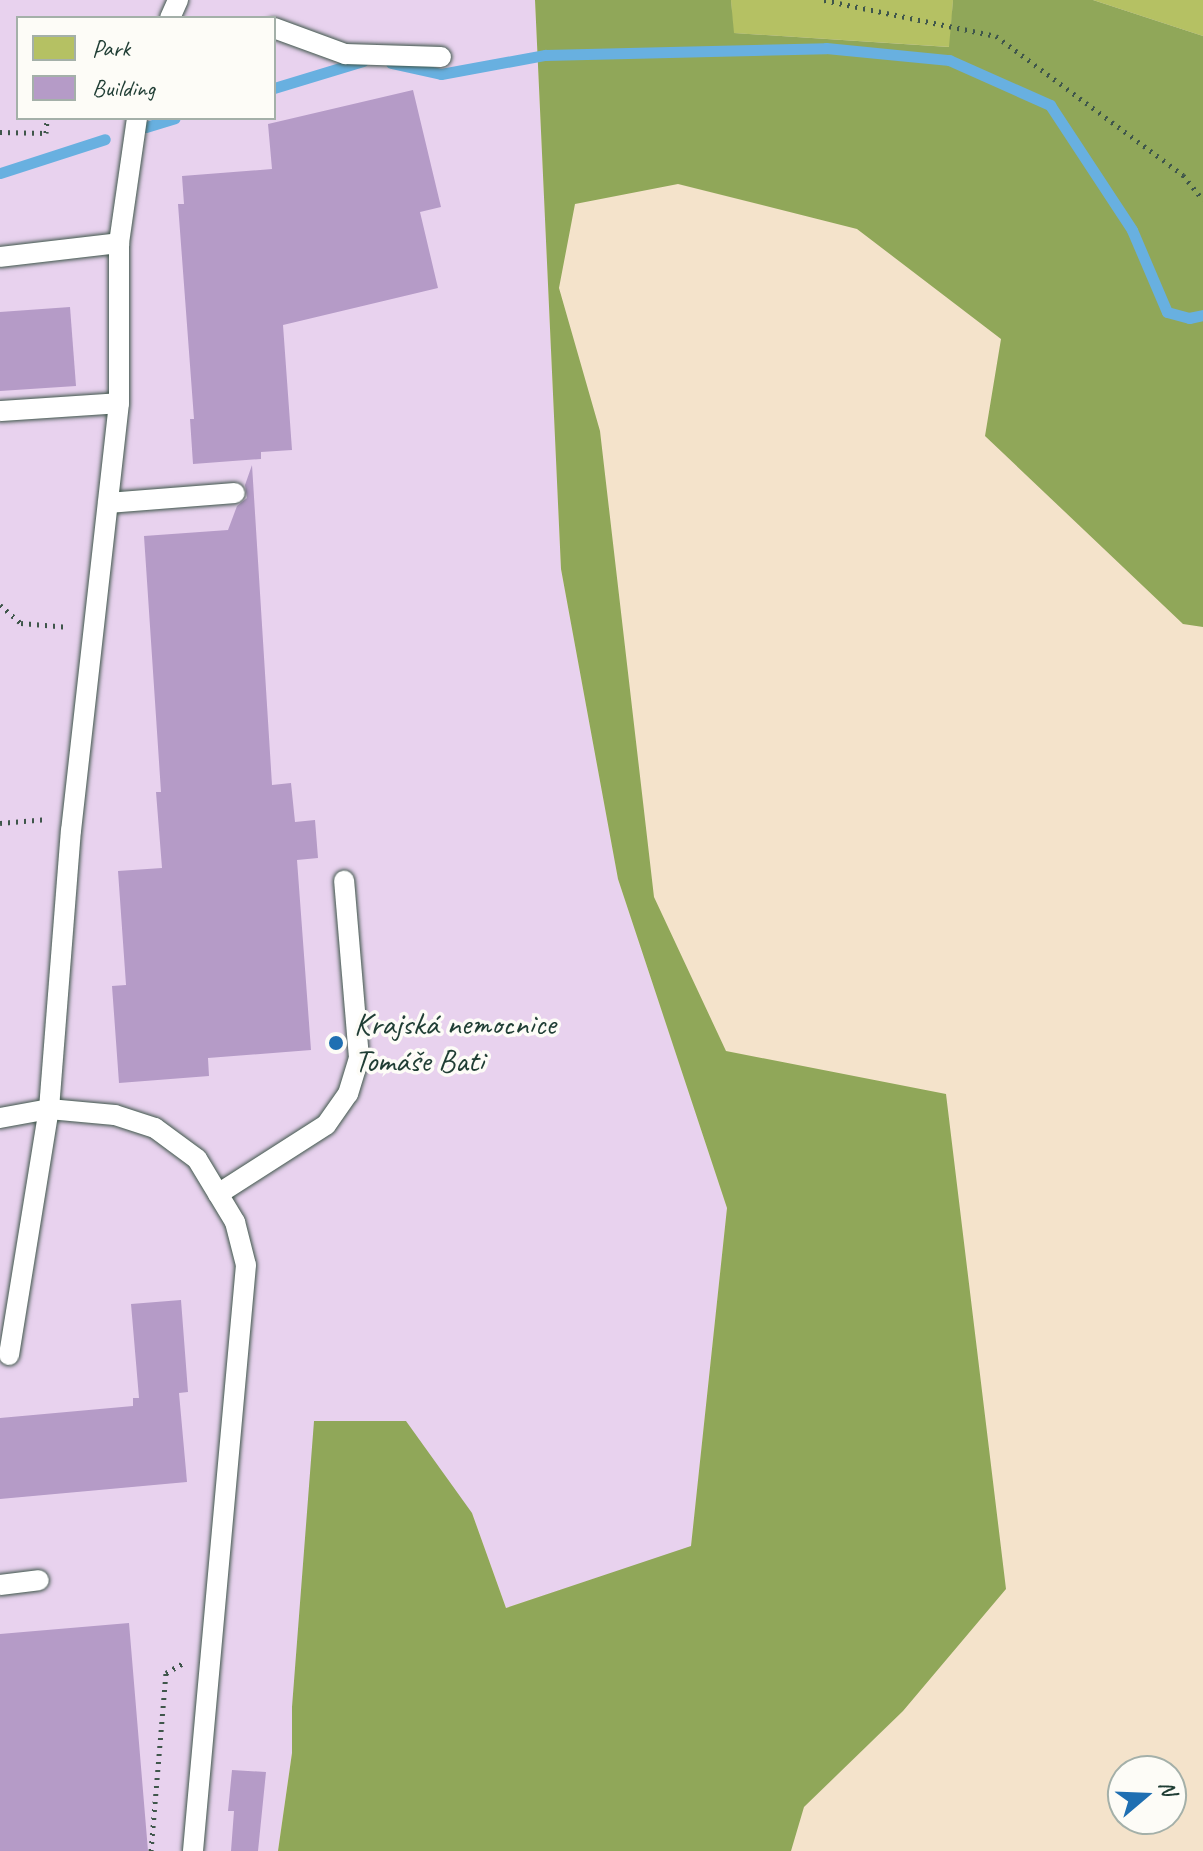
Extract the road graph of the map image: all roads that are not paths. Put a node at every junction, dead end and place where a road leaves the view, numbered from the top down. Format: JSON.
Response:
{"nodes":[{"id":1,"x":276,"y":29,"type":"edge"},
{"id":2,"x":441,"y":57,"type":"dead end"},
{"id":3,"x":137,"y":120,"type":"edge"},
{"id":4,"x":119,"y":243,"type":"junction"},
{"id":5,"x":0,"y":257,"type":"edge"},
{"id":6,"x":119,"y":403,"type":"junction"},
{"id":7,"x":0,"y":411,"type":"edge"},
{"id":8,"x":235,"y":493,"type":"dead end"},
{"id":9,"x":108,"y":503,"type":"junction"},
{"id":10,"x":344,"y":881,"type":"dead end"},
{"id":11,"x":49,"y":1109,"type":"junction"},
{"id":12,"x":0,"y":1118,"type":"edge"},
{"id":13,"x":218,"y":1194,"type":"junction"},
{"id":14,"x":9,"y":1355,"type":"dead end"},
{"id":15,"x":39,"y":1580,"type":"dead end"},
{"id":16,"x":0,"y":1585,"type":"edge"},
{"id":17,"x":193,"y":1851,"type":"edge"}],
"edges":[{"from":1,"to":2,"type":"lane"},
{"from":3,"to":4,"type":"lane"},
{"from":4,"to":5,"type":"lane"},
{"from":4,"to":6,"type":"lane"},
{"from":6,"to":7,"type":"lane"},
{"from":6,"to":9,"type":"lane"},
{"from":8,"to":9,"type":"lane"},
{"from":9,"to":11,"type":"lane"},
{"from":10,"to":13,"type":"lane"},
{"from":11,"to":12,"type":"lane"},
{"from":11,"to":13,"type":"lane"},
{"from":11,"to":14,"type":"lane"},
{"from":13,"to":17,"type":"lane"},
{"from":15,"to":16,"type":"lane"}]}
